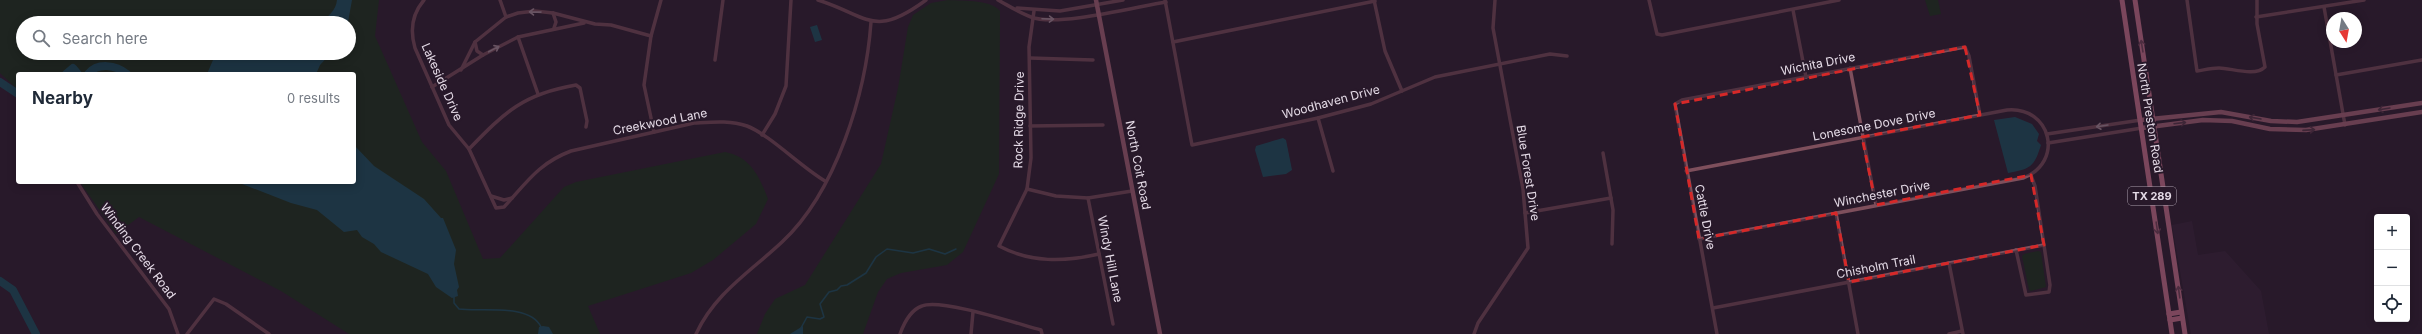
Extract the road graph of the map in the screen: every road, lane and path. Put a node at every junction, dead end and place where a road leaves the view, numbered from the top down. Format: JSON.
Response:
{"nodes":[{"id":1,"x":424,"y":0,"type":"edge"},
{"id":2,"x":500,"y":0,"type":"edge"},
{"id":3,"x":661,"y":0,"type":"edge"},
{"id":4,"x":723,"y":0,"type":"edge"},
{"id":5,"x":791,"y":0,"type":"edge"},
{"id":6,"x":818,"y":0,"type":"edge"},
{"id":7,"x":926,"y":0,"type":"edge"},
{"id":8,"x":998,"y":0,"type":"edge"},
{"id":9,"x":1122,"y":0,"type":"edge"},
{"id":10,"x":1495,"y":0,"type":"edge"},
{"id":11,"x":1649,"y":0,"type":"edge"},
{"id":12,"x":1838,"y":0,"type":"edge"},
{"id":13,"x":2122,"y":0,"type":"edge"},
{"id":14,"x":2135,"y":0,"type":"edge"},
{"id":15,"x":2188,"y":0,"type":"edge"},
{"id":16,"x":2257,"y":0,"type":"edge"},
{"id":17,"x":2364,"y":0,"type":"edge"},
{"id":18,"x":1166,"y":1,"type":"edge"},
{"id":19,"x":1374,"y":1,"type":"edge"},
{"id":20,"x":1096,"y":2,"type":"edge"},
{"id":21,"x":1012,"y":7,"type":"junction"},
{"id":22,"x":2324,"y":7,"type":"junction"},
{"id":23,"x":1793,"y":10,"type":"junction"},
{"id":24,"x":1034,"y":11,"type":"junction"},
{"id":25,"x":553,"y":14,"type":"junction"},
{"id":26,"x":1098,"y":14,"type":"junction"},
{"id":27,"x":506,"y":17,"type":"junction"},
{"id":28,"x":1032,"y":17,"type":"junction"},
{"id":29,"x":2256,"y":17,"type":"junction"},
{"id":30,"x":587,"y":22,"type":"junction"},
{"id":31,"x":871,"y":22,"type":"junction"},
{"id":32,"x":554,"y":28,"type":"junction"},
{"id":33,"x":651,"y":36,"type":"junction"},
{"id":34,"x":518,"y":37,"type":"junction"},
{"id":35,"x":475,"y":42,"type":"junction"},
{"id":36,"x":1173,"y":42,"type":"junction"},
{"id":37,"x":483,"y":55,"type":"junction"},
{"id":38,"x":1567,"y":56,"type":"dead end"},
{"id":39,"x":1030,"y":58,"type":"junction"},
{"id":40,"x":715,"y":60,"type":"dead end"},
{"id":41,"x":1093,"y":60,"type":"dead end"},
{"id":42,"x":2422,"y":60,"type":"edge"},
{"id":43,"x":1500,"y":64,"type":"junction"},
{"id":44,"x":1850,"y":68,"type":"junction"},
{"id":45,"x":461,"y":70,"type":"junction"},
{"id":46,"x":2336,"y":75,"type":"junction"},
{"id":47,"x":1806,"y":77,"type":"junction"},
{"id":48,"x":432,"y":87,"type":"junction"},
{"id":49,"x":1402,"y":91,"type":"junction"},
{"id":50,"x":538,"y":94,"type":"junction"},
{"id":51,"x":2422,"y":103,"type":"edge"},
{"id":52,"x":1675,"y":104,"type":"joint"},
{"id":53,"x":2422,"y":112,"type":"edge"},
{"id":54,"x":1980,"y":115,"type":"junction"},
{"id":55,"x":2344,"y":116,"type":"junction"},
{"id":56,"x":1318,"y":118,"type":"junction"},
{"id":57,"x":2154,"y":119,"type":"junction"},
{"id":58,"x":2141,"y":120,"type":"junction"},
{"id":59,"x":1103,"y":125,"type":"dead end"},
{"id":60,"x":2345,"y":125,"type":"junction"},
{"id":61,"x":1030,"y":126,"type":"junction"},
{"id":62,"x":2155,"y":126,"type":"junction"},
{"id":63,"x":586,"y":127,"type":"dead end"},
{"id":64,"x":2142,"y":128,"type":"junction"},
{"id":65,"x":654,"y":132,"type":"junction"},
{"id":66,"x":2066,"y":132,"type":"junction"},
{"id":67,"x":2047,"y":134,"type":"junction"},
{"id":68,"x":762,"y":135,"type":"junction"},
{"id":69,"x":1862,"y":137,"type":"junction"},
{"id":70,"x":2068,"y":140,"type":"junction"},
{"id":71,"x":2048,"y":143,"type":"junction"},
{"id":72,"x":469,"y":149,"type":"junction"},
{"id":73,"x":1603,"y":153,"type":"dead end"},
{"id":74,"x":1333,"y":171,"type":"dead end"},
{"id":75,"x":1686,"y":171,"type":"junction"},
{"id":76,"x":2031,"y":175,"type":"junction"},
{"id":77,"x":825,"y":181,"type":"junction"},
{"id":78,"x":78,"y":184,"type":"edge"},
{"id":79,"x":1027,"y":189,"type":"junction"},
{"id":80,"x":1132,"y":191,"type":"junction"},
{"id":81,"x":491,"y":196,"type":"junction"},
{"id":82,"x":512,"y":198,"type":"junction"},
{"id":83,"x":1088,"y":198,"type":"junction"},
{"id":84,"x":1611,"y":198,"type":"junction"},
{"id":85,"x":1876,"y":205,"type":"junction"},
{"id":86,"x":504,"y":207,"type":"joint"},
{"id":87,"x":1525,"y":213,"type":"junction"},
{"id":88,"x":1836,"y":213,"type":"junction"},
{"id":89,"x":1699,"y":239,"type":"junction"},
{"id":90,"x":1612,"y":244,"type":"dead end"},
{"id":91,"x":2044,"y":245,"type":"junction"},
{"id":92,"x":2016,"y":250,"type":"junction"},
{"id":93,"x":1099,"y":254,"type":"junction"},
{"id":94,"x":1949,"y":263,"type":"junction"},
{"id":95,"x":1848,"y":282,"type":"junction"},
{"id":96,"x":1712,"y":308,"type":"junction"},
{"id":97,"x":973,"y":312,"type":"junction"},
{"id":98,"x":2182,"y":312,"type":"junction"},
{"id":99,"x":2169,"y":314,"type":"junction"},
{"id":100,"x":2182,"y":318,"type":"junction"},
{"id":101,"x":2170,"y":320,"type":"junction"},
{"id":102,"x":1113,"y":324,"type":"dead end"},
{"id":103,"x":699,"y":329,"type":"junction"},
{"id":104,"x":1042,"y":332,"type":"edge"},
{"id":105,"x":1962,"y":333,"type":"edge"},
{"id":106,"x":178,"y":334,"type":"edge"},
{"id":107,"x":187,"y":334,"type":"edge"},
{"id":108,"x":269,"y":334,"type":"edge"},
{"id":109,"x":693,"y":334,"type":"edge"},
{"id":110,"x":696,"y":334,"type":"edge"},
{"id":111,"x":900,"y":334,"type":"edge"},
{"id":112,"x":971,"y":334,"type":"edge"},
{"id":113,"x":1160,"y":334,"type":"edge"},
{"id":114,"x":1474,"y":334,"type":"edge"},
{"id":115,"x":1717,"y":334,"type":"edge"},
{"id":116,"x":1858,"y":334,"type":"edge"},
{"id":117,"x":1949,"y":334,"type":"edge"},
{"id":118,"x":2172,"y":334,"type":"edge"},
{"id":119,"x":2185,"y":334,"type":"edge"}],
"edges":[{"from":1,"to":48,"type":"street","name":"Lakeside Drive"},
{"from":2,"to":27,"type":"street"},
{"from":3,"to":33,"type":"street"},
{"from":4,"to":40,"type":"street"},
{"from":5,"to":68,"type":"street"},
{"from":6,"to":31,"type":"street"},
{"from":7,"to":31,"type":"street"},
{"from":8,"to":21,"type":"street"},
{"from":9,"to":20,"type":"street"},
{"from":10,"to":43,"type":"street","name":"Blue Forest Drive"},
{"from":11,"to":23,"type":"street"},
{"from":12,"to":23,"type":"street"},
{"from":13,"to":58,"type":"main road","name":"North Preston Road","number":"TX 289"},
{"from":57,"to":14,"type":"main road","name":"North Preston Road","number":"TX 289","one_way":true},
{"from":15,"to":29,"type":"street"},
{"from":16,"to":29,"type":"street"},
{"from":17,"to":22,"type":"street"},
{"from":18,"to":26,"type":"street"},
{"from":18,"to":36,"type":"street"},
{"from":19,"to":36,"type":"street"},
{"from":19,"to":49,"type":"street"},
{"from":20,"to":24,"type":"street"},
{"from":20,"to":26,"type":"street","name":"North Coit Road"},
{"from":21,"to":24,"type":"street"},
{"from":21,"to":28,"type":"street"},
{"from":22,"to":29,"type":"street"},
{"from":22,"to":46,"type":"street"},
{"from":23,"to":47,"type":"street"},
{"from":24,"to":28,"type":"street","name":"Rock Ridge Drive"},
{"from":25,"to":27,"type":"street","one_way":true},
{"from":25,"to":30,"type":"street"},
{"from":25,"to":32,"type":"street"},
{"from":28,"to":26,"type":"street","one_way":true},
{"from":26,"to":80,"type":"street","name":"North Coit Road"},
{"from":27,"to":35,"type":"street"},
{"from":28,"to":39,"type":"street","name":"Rock Ridge Drive"},
{"from":30,"to":32,"type":"street"},
{"from":30,"to":33,"type":"street"},
{"from":31,"to":77,"type":"street"},
{"from":32,"to":34,"type":"street"},
{"from":33,"to":65,"type":"street"},
{"from":37,"to":34,"type":"street","one_way":true},
{"from":34,"to":50,"type":"street"},
{"from":35,"to":37,"type":"street"},
{"from":35,"to":45,"type":"street"},
{"from":36,"to":56,"type":"street","name":"Woodhaven Drive"},
{"from":37,"to":45,"type":"street"},
{"from":38,"to":43,"type":"street","name":"Woodhaven Drive"},
{"from":39,"to":41,"type":"street"},
{"from":39,"to":61,"type":"street","name":"Rock Ridge Drive"},
{"from":42,"to":46,"type":"street"},
{"from":43,"to":49,"type":"street","name":"Woodhaven Drive"},
{"from":43,"to":87,"type":"street","name":"Blue Forest Drive"},
{"from":44,"to":47,"type":"street","name":"Wichita Drive"},
{"from":44,"to":54,"type":"street","name":"Wichita Drive"},
{"from":44,"to":69,"type":"street"},
{"from":45,"to":48,"type":"street"},
{"from":46,"to":55,"type":"street"},
{"from":47,"to":52,"type":"street","name":"Wichita Drive"},
{"from":48,"to":72,"type":"street","name":"Lakeside Drive"},
{"from":49,"to":56,"type":"street","name":"Woodhaven Drive"},
{"from":50,"to":63,"type":"street"},
{"from":50,"to":72,"type":"street"},
{"from":51,"to":55,"type":"street","one_way":true},
{"from":52,"to":75,"type":"street","name":"Cattle Drive"},
{"from":53,"to":60,"type":"street"},
{"from":54,"to":67,"type":"street","name":"Lonesome Dove Drive"},
{"from":54,"to":69,"type":"street","name":"Lonesome Dove Drive"},
{"from":55,"to":57,"type":"street","one_way":true},
{"from":55,"to":60,"type":"street"},
{"from":56,"to":74,"type":"street"},
{"from":57,"to":58,"type":"street"},
{"from":57,"to":62,"type":"main road","name":"North Preston Road","number":"TX 289"},
{"from":58,"to":64,"type":"main road","name":"North Preston Road","number":"TX 289"},
{"from":58,"to":66,"type":"street","one_way":true},
{"from":59,"to":61,"type":"street"},
{"from":62,"to":60,"type":"street","one_way":true},
{"from":61,"to":79,"type":"street","name":"Rock Ridge Drive"},
{"from":62,"to":64,"type":"street"},
{"from":98,"to":62,"type":"main road","name":"North Preston Road","number":"TX 289","one_way":true},
{"from":64,"to":70,"type":"street"},
{"from":64,"to":99,"type":"main road","name":"North Preston Road","number":"TX 289","one_way":true},
{"from":65,"to":68,"type":"street","name":"Creekwood Lane"},
{"from":65,"to":82,"type":"street","name":"Creekwood Lane"},
{"from":66,"to":67,"type":"street"},
{"from":66,"to":70,"type":"street"},
{"from":67,"to":71,"type":"street","name":"Lonesome Dove Drive"},
{"from":68,"to":77,"type":"street","name":"Creekwood Lane"},
{"from":69,"to":75,"type":"street","name":"Lonesome Dove Drive"},
{"from":69,"to":85,"type":"street"},
{"from":70,"to":71,"type":"street"},
{"from":71,"to":76,"type":"street"},
{"from":72,"to":81,"type":"street","name":"Lakeside Drive"},
{"from":73,"to":84,"type":"street"},
{"from":75,"to":89,"type":"street","name":"Cattle Drive"},
{"from":76,"to":85,"type":"street","name":"Winchester Drive"},
{"from":76,"to":91,"type":"street"},
{"from":77,"to":103,"type":"street"},
{"from":78,"to":106,"type":"street","name":"Winding Creek Road"},
{"from":79,"to":83,"type":"street"},
{"from":79,"to":93,"type":"street","name":"Rock Ridge Drive"},
{"from":80,"to":83,"type":"street"},
{"from":80,"to":113,"type":"street","name":"North Coit Road"},
{"from":81,"to":82,"type":"street"},
{"from":81,"to":86,"type":"street","name":"Lakeside Drive"},
{"from":82,"to":86,"type":"street","name":"Creekwood Lane"},
{"from":83,"to":93,"type":"street","name":"Windy Hill Lane"},
{"from":84,"to":87,"type":"street"},
{"from":84,"to":90,"type":"street"},
{"from":85,"to":88,"type":"street","name":"Winchester Drive"},
{"from":87,"to":114,"type":"street","name":"Blue Forest Drive"},
{"from":88,"to":89,"type":"street","name":"Winchester Drive"},
{"from":88,"to":95,"type":"street"},
{"from":89,"to":96,"type":"street","name":"Cattle Drive"},
{"from":91,"to":92,"type":"street","name":"Chisholm Trail"},
{"from":91,"to":92,"type":"street"},
{"from":92,"to":94,"type":"street","name":"Chisholm Trail"},
{"from":93,"to":102,"type":"street","name":"Windy Hill Lane"},
{"from":94,"to":95,"type":"street","name":"Chisholm Trail"},
{"from":94,"to":105,"type":"street"},
{"from":95,"to":96,"type":"street","name":"Chisholm Trail"},
{"from":95,"to":116,"type":"street"},
{"from":96,"to":115,"type":"street","name":"Cattle Drive"},
{"from":97,"to":104,"type":"street"},
{"from":97,"to":111,"type":"street"},
{"from":97,"to":112,"type":"street"},
{"from":98,"to":99,"type":"main road"},
{"from":98,"to":100,"type":"main road","name":"North Preston Road","number":"TX 289"},
{"from":99,"to":101,"type":"main road","name":"North Preston Road","number":"TX 289"},
{"from":100,"to":101,"type":"main road"},
{"from":100,"to":119,"type":"main road","name":"North Preston Road","number":"TX 289"},
{"from":101,"to":118,"type":"main road","name":"North Preston Road","number":"TX 289"},
{"from":103,"to":109,"type":"street"},
{"from":103,"to":110,"type":"street"},
{"from":105,"to":117,"type":"street"},
{"from":107,"to":108,"type":"street"}]}
